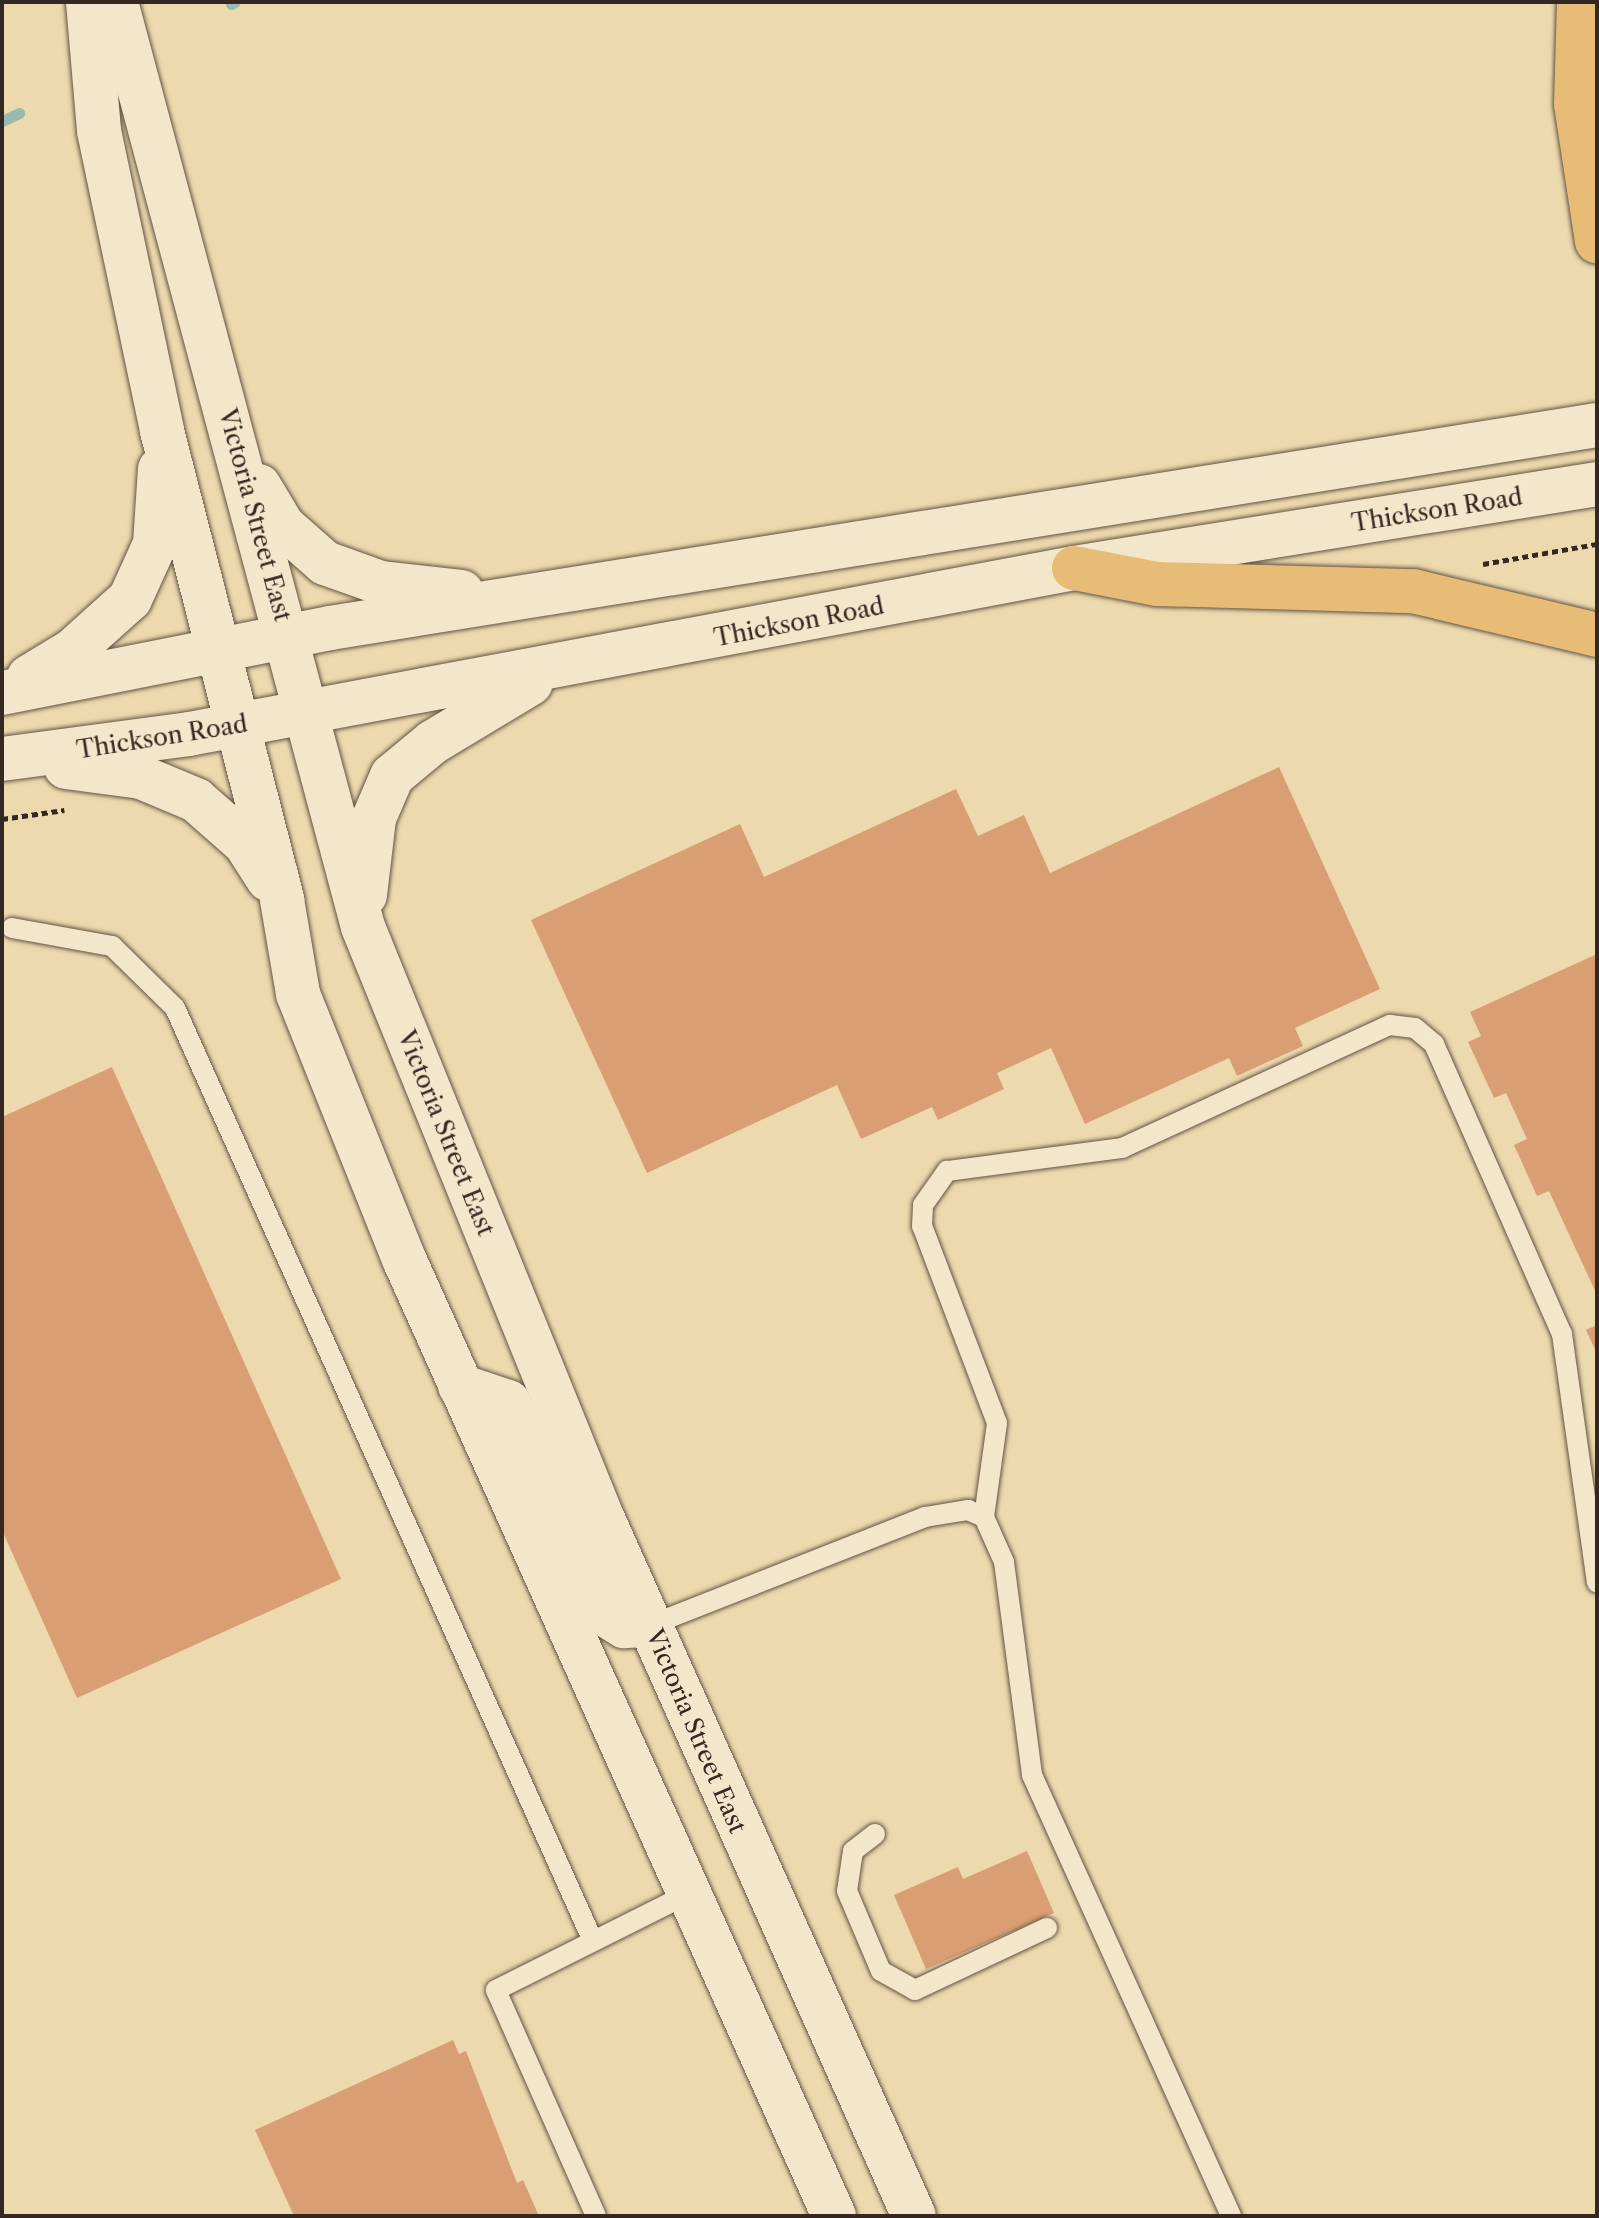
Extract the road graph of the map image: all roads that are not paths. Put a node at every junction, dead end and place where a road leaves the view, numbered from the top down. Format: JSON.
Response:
{"nodes":[{"id":1,"x":88,"y":2,"type":"edge"},
{"id":2,"x":116,"y":2,"type":"edge"},
{"id":3,"x":1579,"y":2,"type":"edge"},
{"id":4,"x":1597,"y":241,"type":"edge"},
{"id":5,"x":1597,"y":425,"type":"edge"},
{"id":6,"x":162,"y":431,"type":"junction"},
{"id":7,"x":239,"y":452,"type":"junction"},
{"id":8,"x":1597,"y":484,"type":"edge"},
{"id":9,"x":1074,"y":568,"type":"junction"},
{"id":10,"x":520,"y":597,"type":"junction"},
{"id":11,"x":1597,"y":635,"type":"edge"},
{"id":12,"x":287,"y":637,"type":"junction"},
{"id":13,"x":218,"y":650,"type":"junction"},
{"id":14,"x":554,"y":670,"type":"junction"},
{"id":15,"x":4,"y":692,"type":"edge"},
{"id":16,"x":307,"y":713,"type":"junction"},
{"id":17,"x":237,"y":725,"type":"junction"},
{"id":18,"x":9,"y":760,"type":"edge"},
{"id":19,"x":282,"y":900,"type":"junction"},
{"id":20,"x":363,"y":927,"type":"junction"},
{"id":21,"x":12,"y":928,"type":"dead end"},
{"id":22,"x":460,"y":1386,"type":"junction"},
{"id":23,"x":984,"y":1517,"type":"junction"},
{"id":24,"x":1597,"y":1583,"type":"edge"},
{"id":25,"x":651,"y":1625,"type":"junction"},
{"id":26,"x":875,"y":1834,"type":"dead end"},
{"id":27,"x":684,"y":1896,"type":"junction"},
{"id":28,"x":1047,"y":1928,"type":"dead end"},
{"id":29,"x":593,"y":1941,"type":"junction"},
{"id":30,"x":596,"y":2216,"type":"edge"},
{"id":31,"x":834,"y":2216,"type":"edge"},
{"id":32,"x":914,"y":2216,"type":"edge"},
{"id":33,"x":1231,"y":2216,"type":"edge"}],
"edges":[{"from":1,"to":6,"type":"main road"},
{"from":2,"to":7,"type":"main road","name":"Victoria Street East"},
{"from":3,"to":4,"type":"highway"},
{"from":5,"to":10,"type":"main road"},
{"from":6,"to":13,"type":"main road"},
{"from":6,"to":15,"type":"main road"},
{"from":7,"to":10,"type":"main road"},
{"from":7,"to":12,"type":"main road","name":"Victoria Street East"},
{"from":8,"to":9,"type":"main road","name":"Thickson Road"},
{"from":9,"to":11,"type":"highway"},
{"from":9,"to":14,"type":"main road","name":"Thickson Road"},
{"from":10,"to":12,"type":"main road"},
{"from":12,"to":13,"type":"main road"},
{"from":12,"to":16,"type":"main road","name":"Victoria Street East"},
{"from":13,"to":15,"type":"main road"},
{"from":13,"to":17,"type":"main road"},
{"from":14,"to":16,"type":"main road","name":"Thickson Road"},
{"from":14,"to":20,"type":"main road"},
{"from":16,"to":17,"type":"main road","name":"Thickson Road"},
{"from":16,"to":20,"type":"main road","name":"Victoria Street East"},
{"from":17,"to":18,"type":"main road","name":"Thickson Road"},
{"from":17,"to":19,"type":"main road"},
{"from":18,"to":19,"type":"main road"},
{"from":19,"to":22,"type":"main road"},
{"from":20,"to":25,"type":"main road","name":"Victoria Street East"},
{"from":21,"to":29,"type":"lane"},
{"from":22,"to":25,"type":"main road"},
{"from":22,"to":27,"type":"main road"},
{"from":23,"to":24,"type":"lane"},
{"from":23,"to":25,"type":"lane"},
{"from":23,"to":33,"type":"lane"},
{"from":25,"to":32,"type":"main road","name":"Victoria Street East"},
{"from":26,"to":28,"type":"lane"},
{"from":27,"to":29,"type":"lane"},
{"from":27,"to":31,"type":"main road"},
{"from":29,"to":30,"type":"lane"}]}
